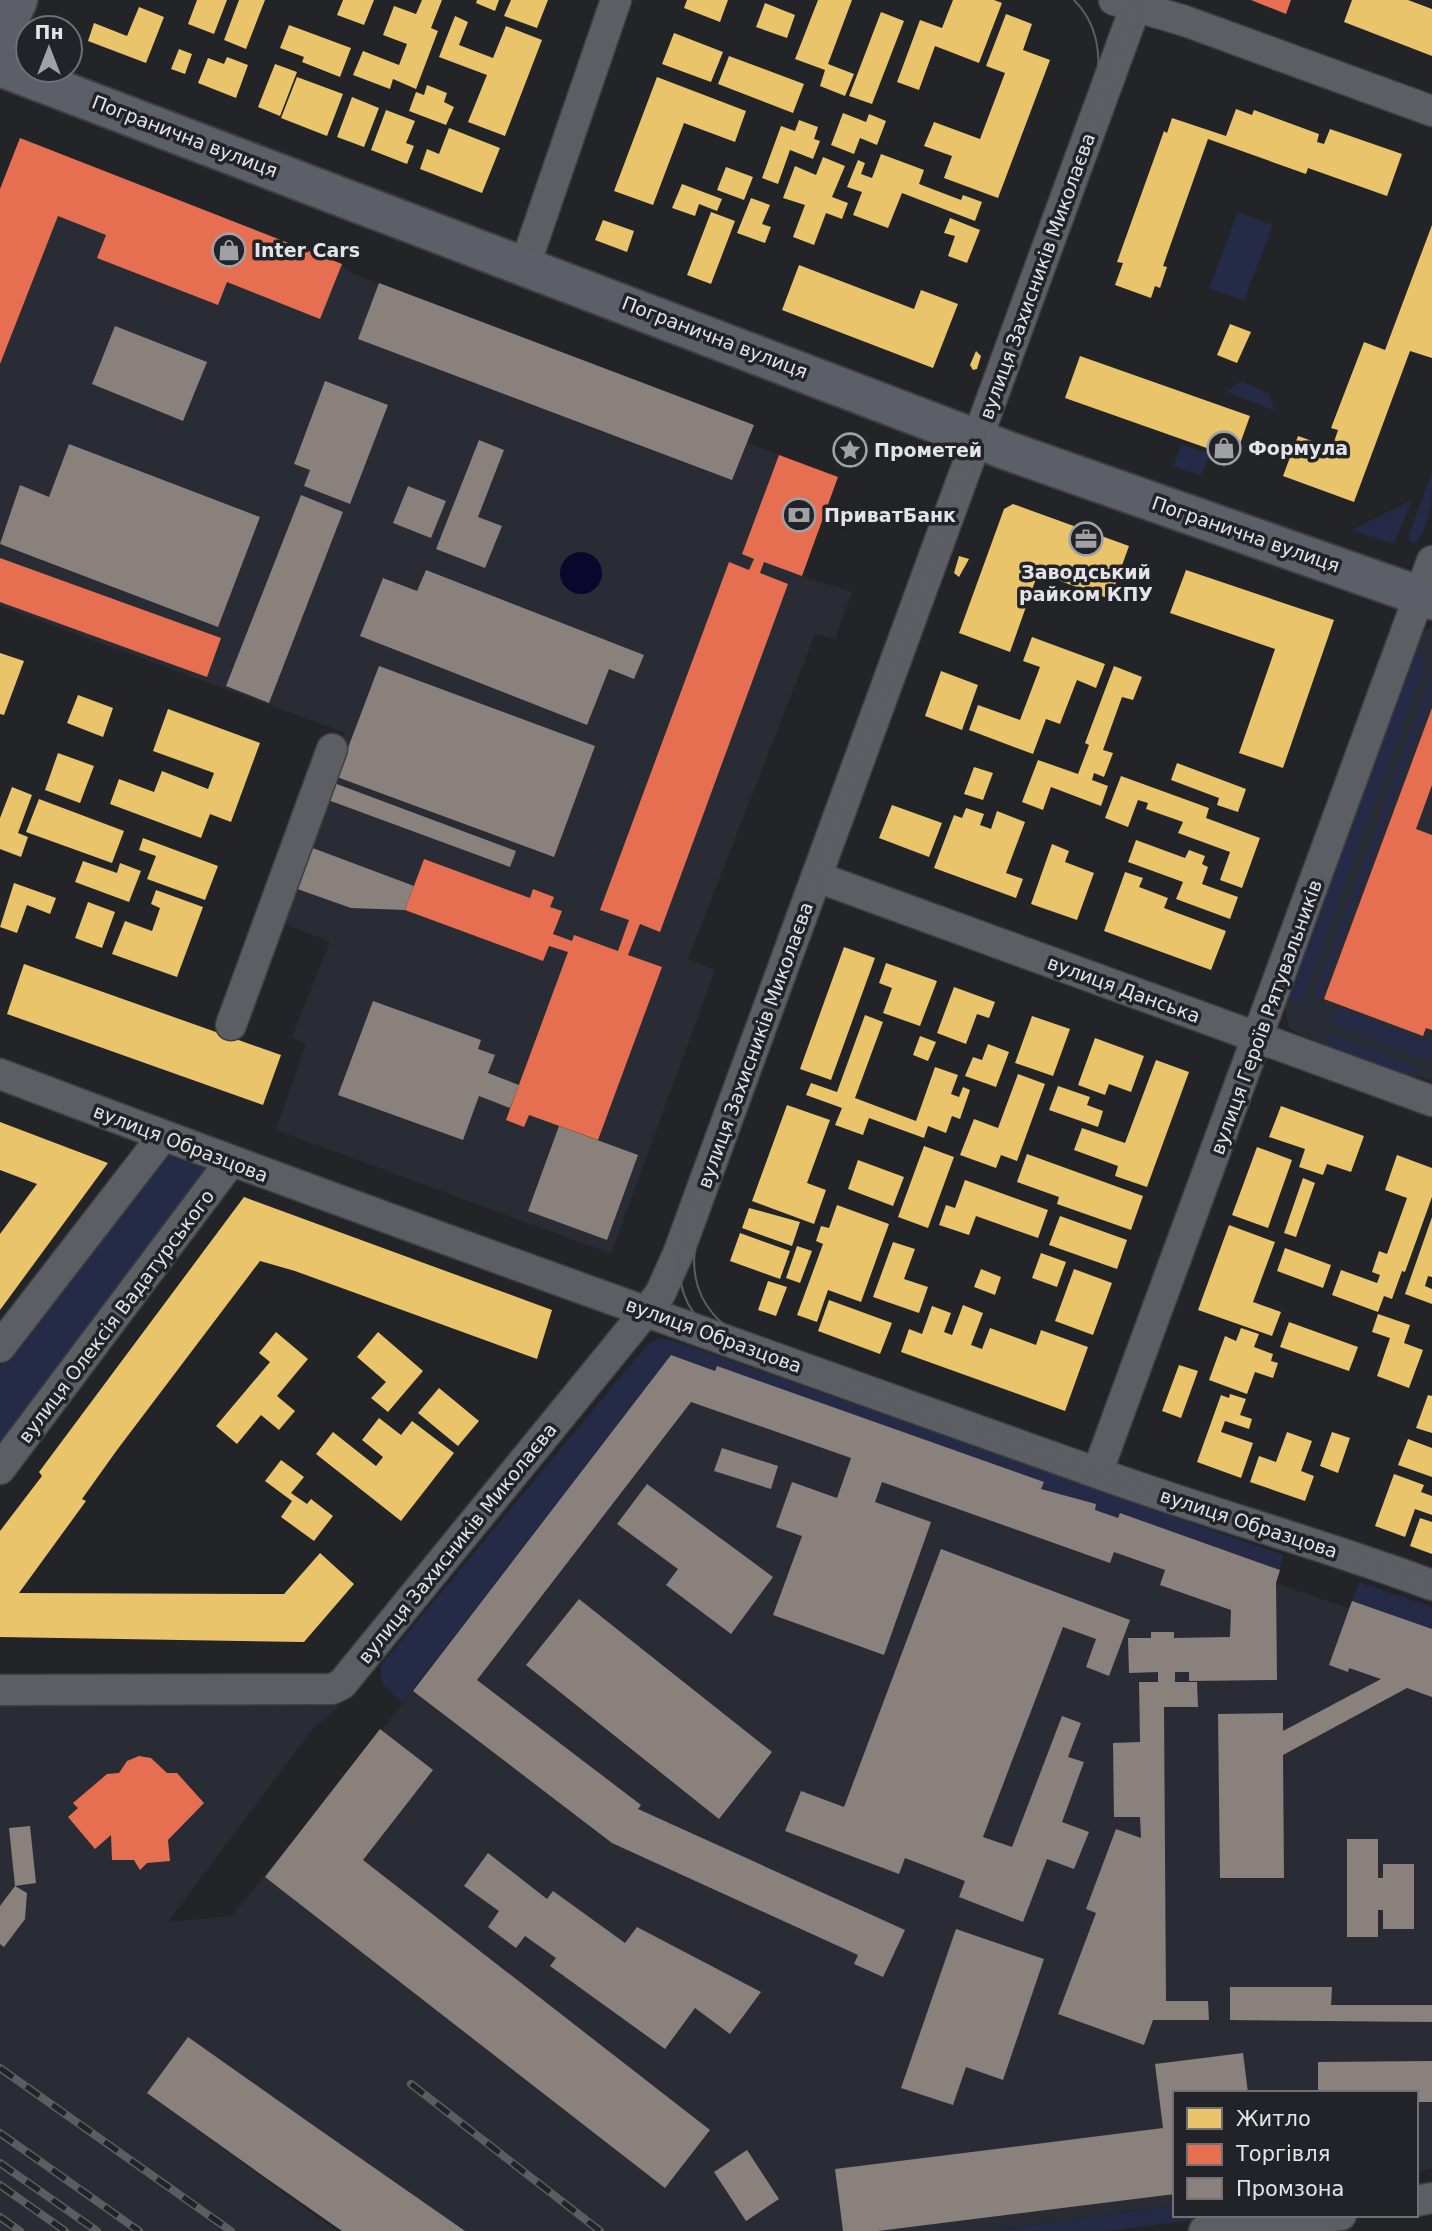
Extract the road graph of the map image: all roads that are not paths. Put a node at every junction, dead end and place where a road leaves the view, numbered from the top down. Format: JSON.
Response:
{"nodes":[{"id":1,"x":18,"y":0,"type":"edge"},
{"id":2,"x":616,"y":0,"type":"edge"},
{"id":3,"x":1129,"y":3,"type":"edge"},
{"id":4,"x":0,"y":40,"type":"edge"},
{"id":5,"x":0,"y":67,"type":"edge"},
{"id":6,"x":1432,"y":111,"type":"edge"},
{"id":7,"x":525,"y":265,"type":"junction"},
{"id":8,"x":978,"y":438,"type":"junction"},
{"id":9,"x":1428,"y":585,"type":"edge"},
{"id":10,"x":332,"y":748,"type":"dead end"},
{"id":11,"x":817,"y":877,"type":"junction"},
{"id":12,"x":231,"y":1025,"type":"dead end"},
{"id":13,"x":1259,"y":1037,"type":"junction"},
{"id":14,"x":0,"y":1074,"type":"edge"},
{"id":15,"x":1432,"y":1101,"type":"edge"},
{"id":16,"x":163,"y":1136,"type":"junction"},
{"id":17,"x":231,"y":1161,"type":"junction"},
{"id":18,"x":644,"y":1309,"type":"junction"},
{"id":19,"x":0,"y":1347,"type":"edge"},
{"id":20,"x":0,"y":1469,"type":"edge"},
{"id":21,"x":1097,"y":1473,"type":"junction"},
{"id":22,"x":1432,"y":1586,"type":"edge"},
{"id":23,"x":0,"y":1689,"type":"edge"},
{"id":24,"x":1324,"y":2217,"type":"edge"},
{"id":25,"x":1205,"y":2231,"type":"edge"}],
"edges":[{"from":1,"to":4,"type":"main road"},
{"from":2,"to":7,"type":"street"},
{"from":3,"to":6,"type":"street"},
{"from":3,"to":8,"type":"street","name":"вулиця Захисників Миколаєва"},
{"from":5,"to":7,"type":"main road","name":"Погранична вулиця"},
{"from":7,"to":8,"type":"main road","name":"Погранична вулиця"},
{"from":8,"to":9,"type":"main road","name":"Погранична вулиця"},
{"from":8,"to":11,"type":"street","name":"вулиця Захисників Миколаєва"},
{"from":9,"to":13,"type":"street","name":"вулиця Героїв Рятувальників"},
{"from":10,"to":12,"type":"street"},
{"from":11,"to":13,"type":"street","name":"вулиця Данська"},
{"from":11,"to":18,"type":"street","name":"вулиця Захисників Миколаєва"},
{"from":13,"to":15,"type":"street","name":"вулиця Данська"},
{"from":13,"to":21,"type":"street","name":"вулиця Героїв Рятувальників"},
{"from":14,"to":16,"type":"street","name":"вулиця Образцова"},
{"from":16,"to":17,"type":"street","name":"вулиця Образцова"},
{"from":16,"to":19,"type":"street"},
{"from":17,"to":18,"type":"street","name":"вулиця Образцова"},
{"from":17,"to":20,"type":"street","name":"вулиця Олексія Вадатурського"},
{"from":18,"to":21,"type":"street","name":"вулиця Образцова"},
{"from":18,"to":23,"type":"street","name":"вулиця Захисників Миколаєва"},
{"from":21,"to":22,"type":"street","name":"вулиця Образцова"},
{"from":24,"to":25,"type":"street"}]}
